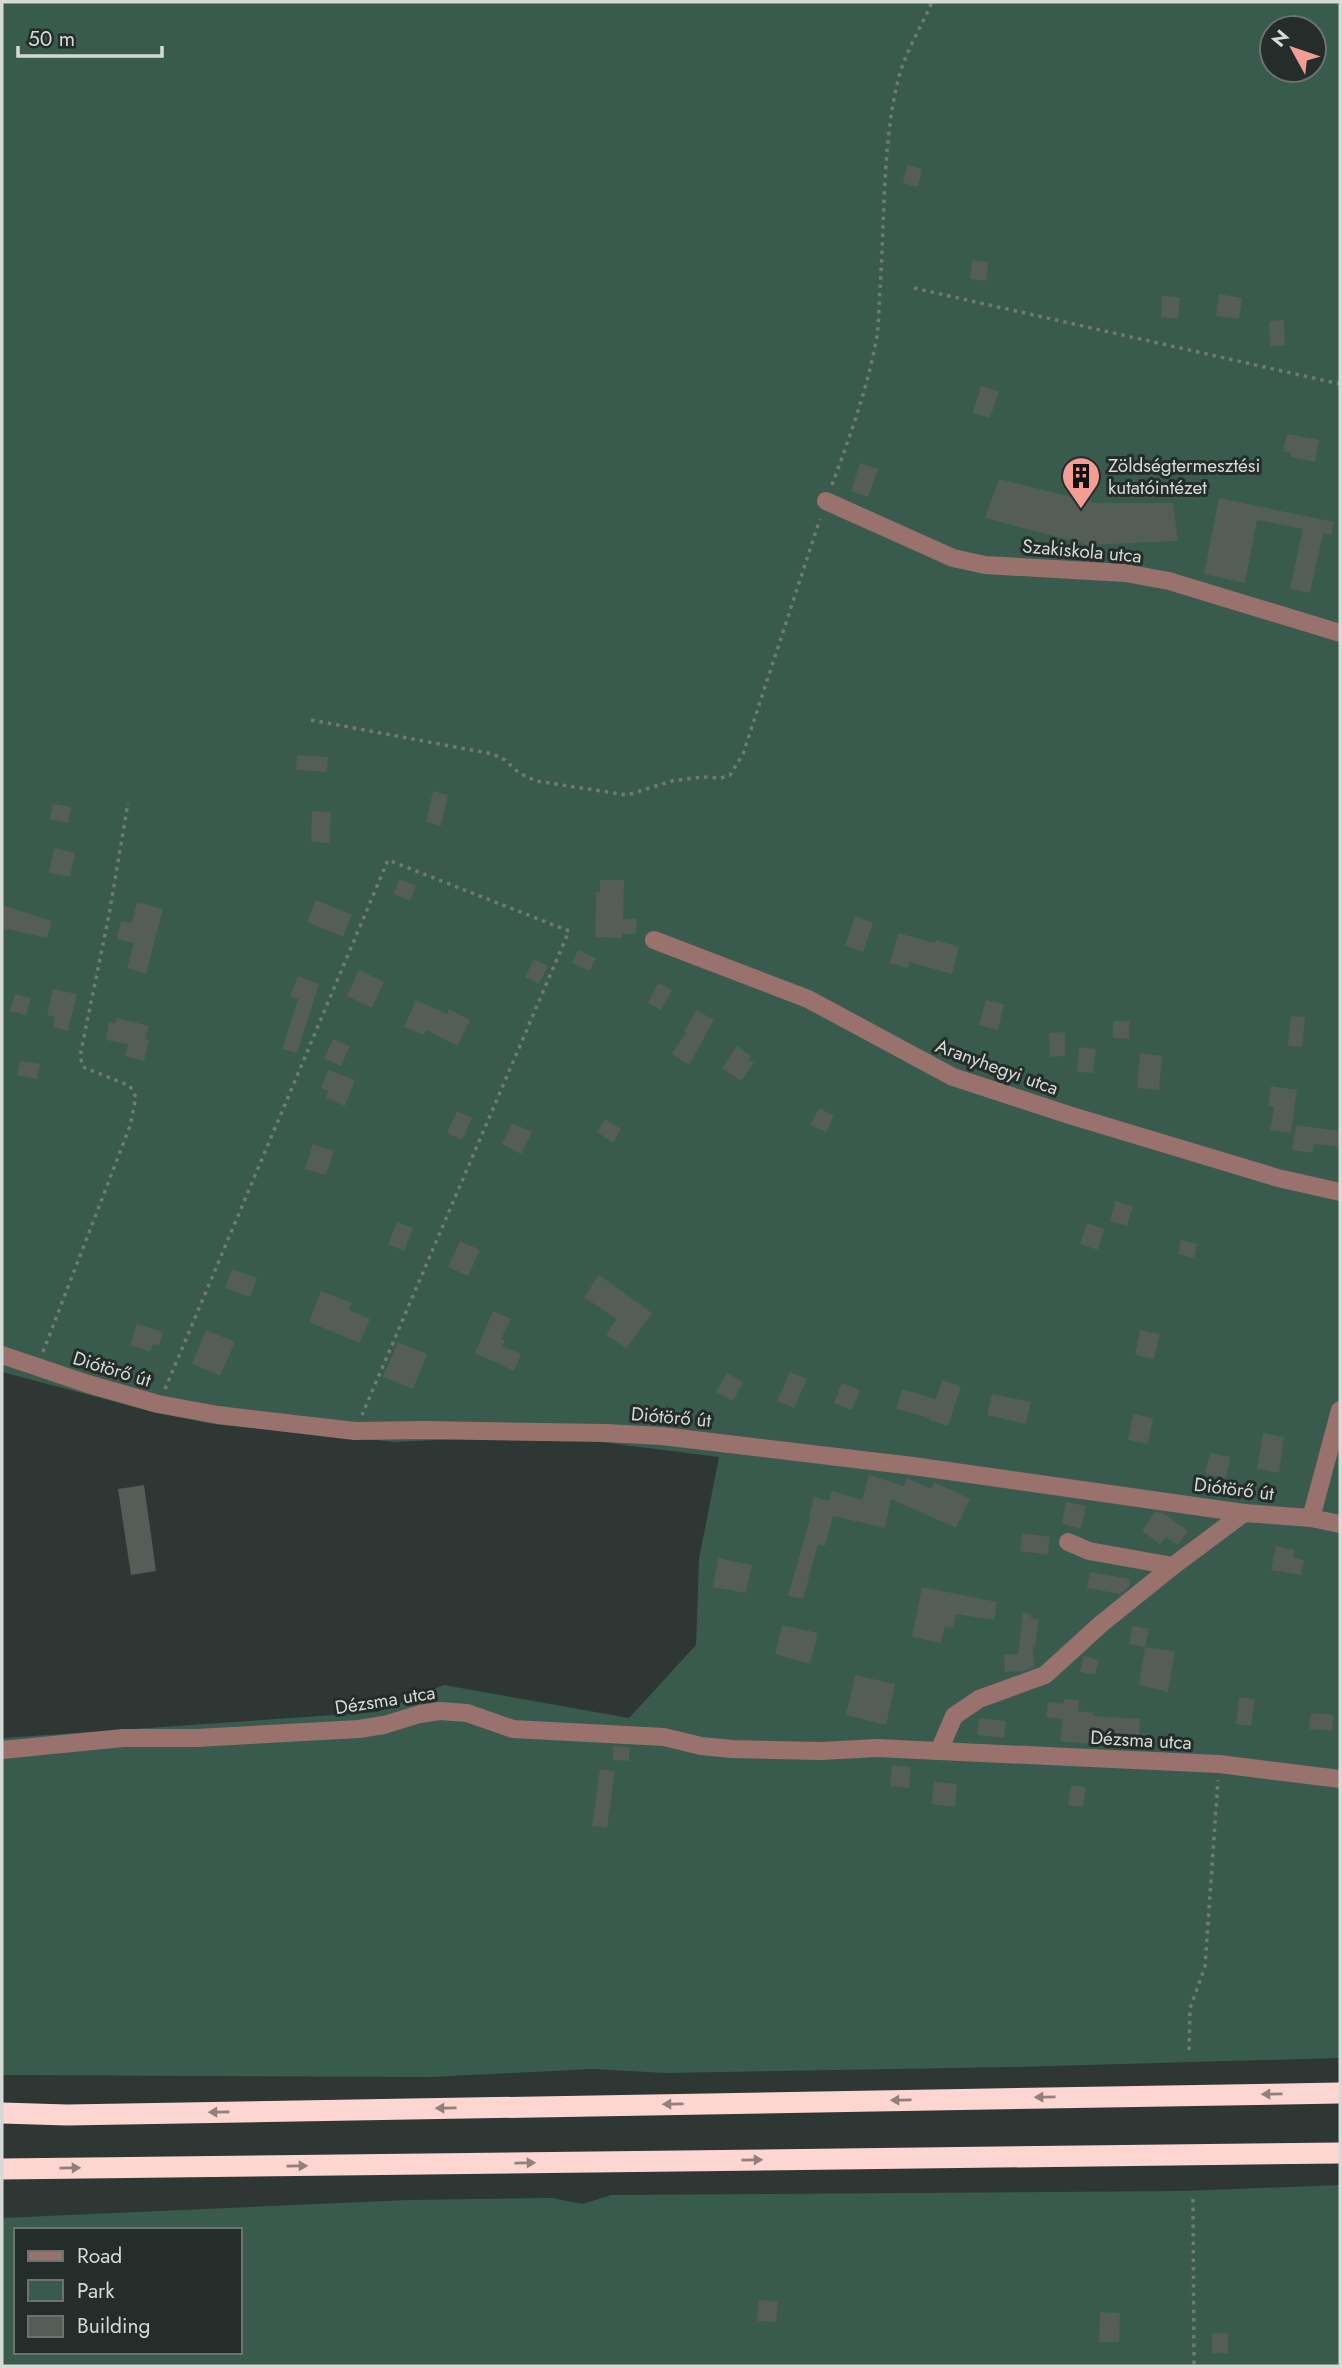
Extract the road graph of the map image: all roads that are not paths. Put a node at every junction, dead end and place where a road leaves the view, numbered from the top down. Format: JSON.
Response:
{"nodes":[{"id":1,"x":826,"y":500,"type":"road end"},
{"id":2,"x":1340,"y":633,"type":"edge"},
{"id":3,"x":654,"y":940,"type":"dead end"},
{"id":4,"x":1340,"y":1192,"type":"edge"},
{"id":5,"x":2,"y":1355,"type":"edge"},
{"id":6,"x":1340,"y":1410,"type":"edge"},
{"id":7,"x":1244,"y":1513,"type":"junction"},
{"id":8,"x":1311,"y":1518,"type":"junction"},
{"id":9,"x":1340,"y":1524,"type":"edge"},
{"id":10,"x":1069,"y":1542,"type":"dead end"},
{"id":11,"x":1173,"y":1566,"type":"junction"},
{"id":12,"x":2,"y":1751,"type":"edge"},
{"id":13,"x":939,"y":1751,"type":"junction"},
{"id":14,"x":1340,"y":1779,"type":"edge"},
{"id":15,"x":1340,"y":2092,"type":"edge"},
{"id":16,"x":2,"y":2113,"type":"edge"},
{"id":17,"x":1340,"y":2153,"type":"edge"},
{"id":18,"x":2,"y":2169,"type":"edge"}],
"edges":[{"from":1,"to":2,"type":"street","name":"Szakiskola utca"},
{"from":3,"to":4,"type":"street","name":"Aranyhegyi utca"},
{"from":5,"to":7,"type":"street","name":"Diótörő út"},
{"from":6,"to":8,"type":"street"},
{"from":7,"to":8,"type":"street","name":"Diótörő út"},
{"from":7,"to":11,"type":"street"},
{"from":8,"to":9,"type":"street","name":"Diótörő út"},
{"from":10,"to":11,"type":"street"},
{"from":11,"to":13,"type":"street"},
{"from":12,"to":13,"type":"street","name":"Dézsma utca"},
{"from":13,"to":14,"type":"street","name":"Dézsma utca"},
{"from":15,"to":16,"type":"highway","one_way":true},
{"from":18,"to":17,"type":"highway","one_way":true}]}
